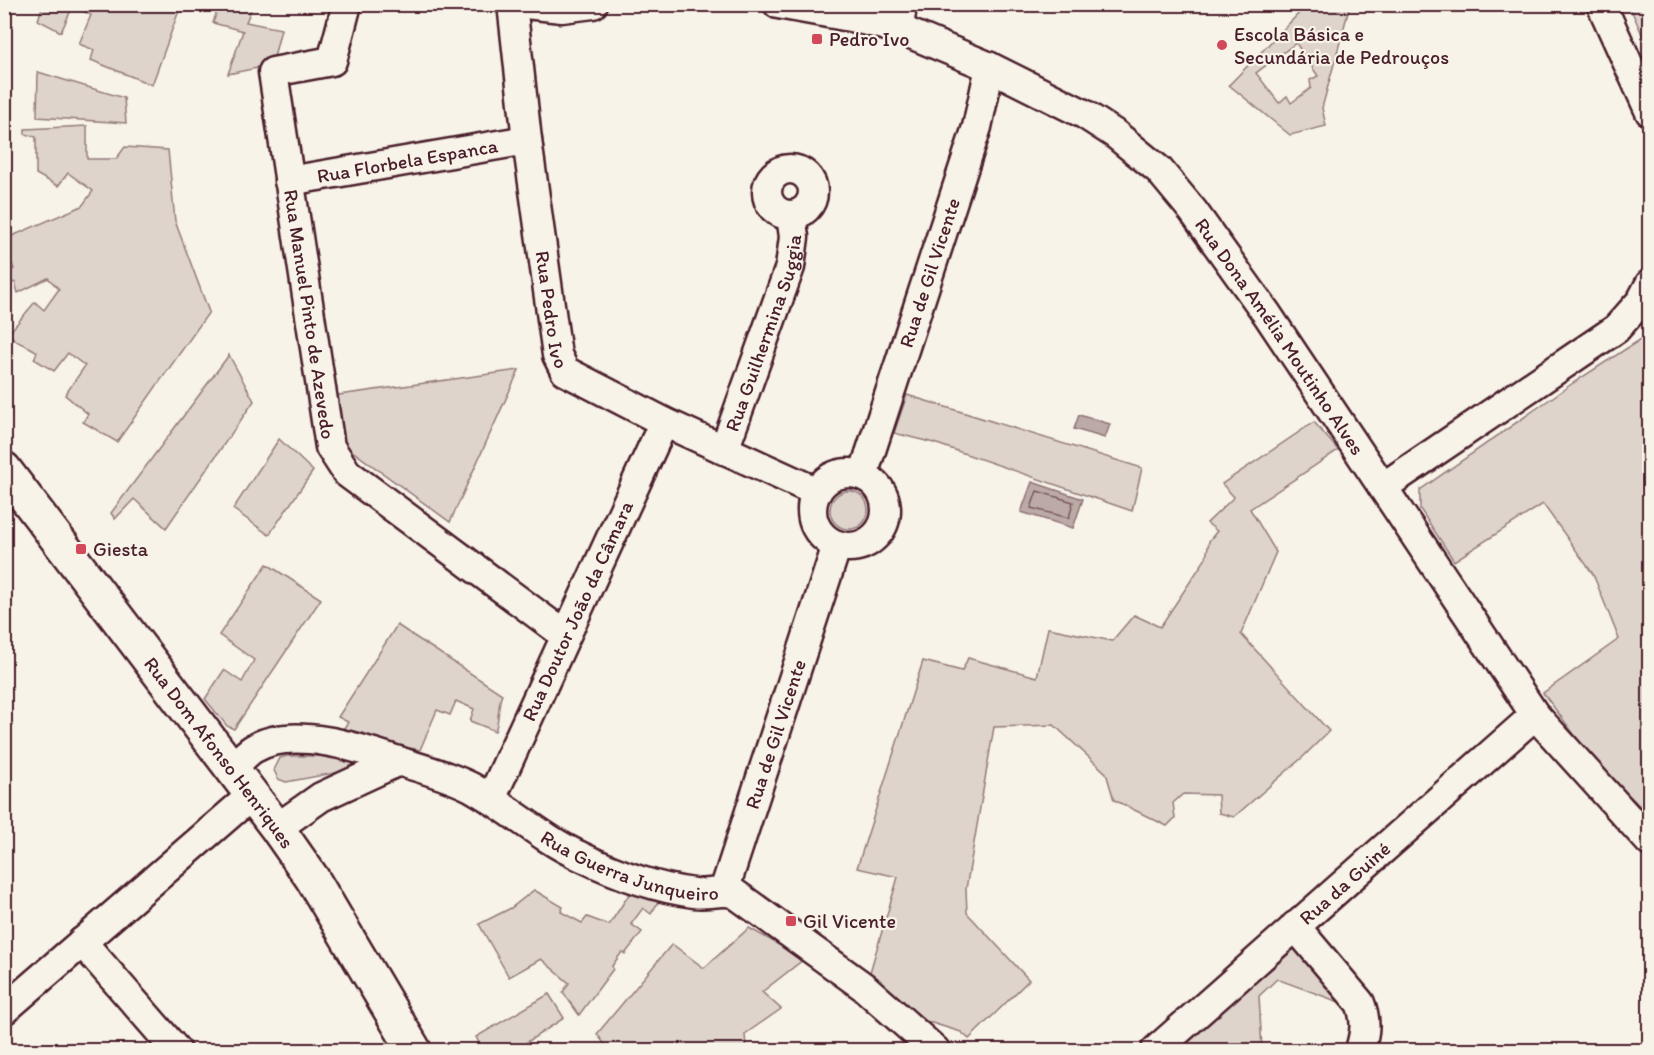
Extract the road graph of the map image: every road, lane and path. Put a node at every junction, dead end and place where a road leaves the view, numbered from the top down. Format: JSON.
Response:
{"nodes":[{"id":1,"x":347,"y":4,"type":"edge"},
{"id":2,"x":512,"y":4,"type":"edge"},
{"id":3,"x":526,"y":4,"type":"edge"},
{"id":4,"x":593,"y":4,"type":"edge"},
{"id":5,"x":778,"y":4,"type":"edge"},
{"id":6,"x":1601,"y":4,"type":"edge"},
{"id":7,"x":900,"y":17,"type":"edge"},
{"id":8,"x":990,"y":67,"type":"junction"},
{"id":9,"x":1650,"y":112,"type":"edge"},
{"id":10,"x":527,"y":140,"type":"junction"},
{"id":11,"x":289,"y":181,"type":"junction"},
{"id":12,"x":791,"y":215,"type":"dead end"},
{"id":13,"x":1650,"y":284,"type":"edge"},
{"id":14,"x":1650,"y":317,"type":"edge"},
{"id":15,"x":1616,"y":329,"type":"junction"},
{"id":16,"x":664,"y":422,"type":"junction"},
{"id":17,"x":724,"y":450,"type":"junction"},
{"id":18,"x":4,"y":469,"type":"edge"},
{"id":19,"x":863,"y":475,"type":"junction"},
{"id":20,"x":1389,"y":483,"type":"junction"},
{"id":21,"x":817,"y":492,"type":"junction"},
{"id":22,"x":837,"y":545,"type":"junction"},
{"id":23,"x":566,"y":635,"type":"junction"},
{"id":24,"x":1535,"y":715,"type":"junction"},
{"id":25,"x":399,"y":761,"type":"junction"},
{"id":26,"x":233,"y":768,"type":"junction"},
{"id":27,"x":252,"y":795,"type":"junction"},
{"id":28,"x":491,"y":799,"type":"junction"},
{"id":29,"x":277,"y":828,"type":"junction"},
{"id":30,"x":1650,"y":842,"type":"edge"},
{"id":31,"x":724,"y":891,"type":"junction"},
{"id":32,"x":1295,"y":926,"type":"junction"},
{"id":33,"x":82,"y":942,"type":"junction"},
{"id":34,"x":4,"y":1010,"type":"edge"},
{"id":35,"x":176,"y":1050,"type":"edge"},
{"id":36,"x":414,"y":1050,"type":"edge"},
{"id":37,"x":934,"y":1050,"type":"edge"},
{"id":38,"x":1156,"y":1050,"type":"edge"},
{"id":39,"x":1360,"y":1050,"type":"edge"}],
"edges":[{"from":1,"to":11,"type":"street","name":"Rua Manuel Pinto de Azevedo"},
{"from":2,"to":10,"type":"street","name":"Rua Pedro Ivo"},
{"from":3,"to":4,"type":"street"},
{"from":5,"to":7,"type":"street","name":"Rua Dona Amélia Moutinho Alves"},
{"from":6,"to":9,"type":"street"},
{"from":7,"to":8,"type":"street","name":"Rua Dona Amélia Moutinho Alves"},
{"from":8,"to":19,"type":"street","name":"Rua de Gil Vicente"},
{"from":8,"to":20,"type":"street","name":"Rua Dona Amélia Moutinho Alves"},
{"from":10,"to":11,"type":"street","name":"Rua Florbela Espanca"},
{"from":10,"to":16,"type":"street","name":"Rua Pedro Ivo"},
{"from":11,"to":23,"type":"street","name":"Rua Manuel Pinto de Azevedo"},
{"from":12,"to":17,"type":"street","name":"Rua Guilhermina Suggia"},
{"from":13,"to":15,"type":"street"},
{"from":14,"to":15,"type":"street"},
{"from":15,"to":20,"type":"street"},
{"from":16,"to":17,"type":"street","name":"Rua Pedro Ivo"},
{"from":16,"to":23,"type":"street","name":"Rua Doutor João da Câmara"},
{"from":17,"to":21,"type":"street","name":"Rua Pedro Ivo"},
{"from":18,"to":26,"type":"main road","name":"Rua Dom Afonso Henriques"},
{"from":19,"to":21,"type":"street"},
{"from":19,"to":22,"type":"street"},
{"from":20,"to":24,"type":"street","name":"Rua Dona Amélia Moutinho Alves"},
{"from":21,"to":22,"type":"street"},
{"from":22,"to":31,"type":"street","name":"Rua de Gil Vicente"},
{"from":23,"to":28,"type":"street","name":"Rua Doutor João da Câmara"},
{"from":24,"to":30,"type":"street","name":"Rua Dona Amélia Moutinho Alves"},
{"from":24,"to":32,"type":"street","name":"Rua da Guiné"},
{"from":25,"to":26,"type":"street","name":"Rua Guerra Junqueiro"},
{"from":25,"to":28,"type":"street","name":"Rua Guerra Junqueiro"},
{"from":25,"to":29,"type":"street"},
{"from":26,"to":27,"type":"main road","name":"Rua Dom Afonso Henriques"},
{"from":27,"to":29,"type":"main road","name":"Rua Dom Afonso Henriques"},
{"from":27,"to":33,"type":"street"},
{"from":28,"to":31,"type":"street","name":"Rua Guerra Junqueiro"},
{"from":29,"to":36,"type":"main road","name":"Rua Dom Afonso Henriques"},
{"from":31,"to":37,"type":"street","name":"Rua Guerra Junqueiro"},
{"from":32,"to":38,"type":"street","name":"Rua da Guiné"},
{"from":32,"to":39,"type":"street"},
{"from":33,"to":34,"type":"street"},
{"from":33,"to":35,"type":"street"}]}
